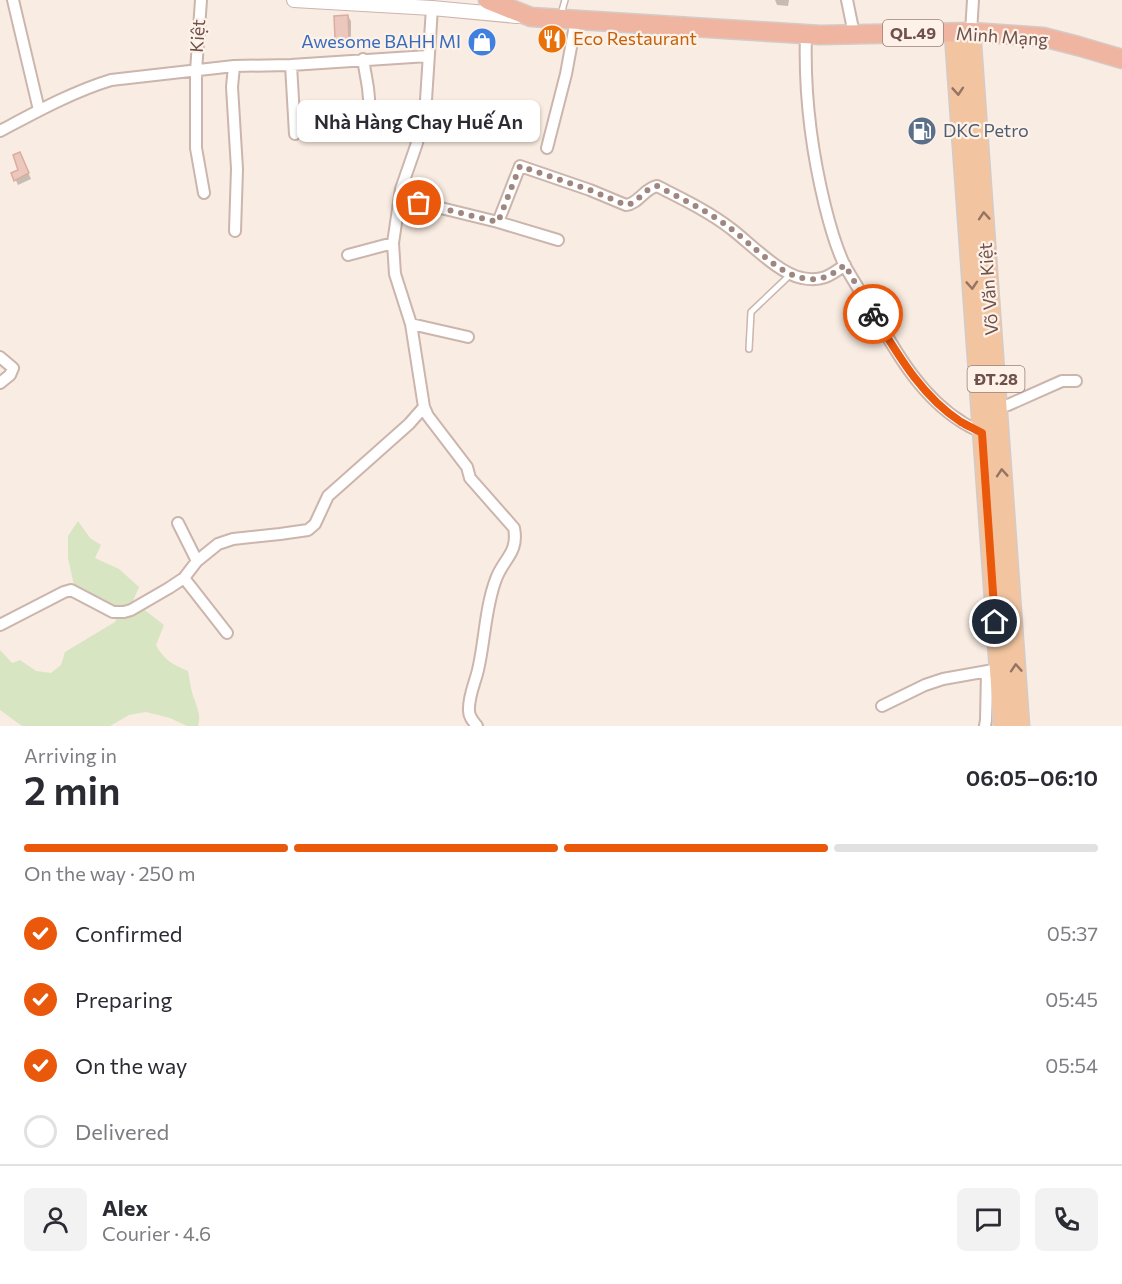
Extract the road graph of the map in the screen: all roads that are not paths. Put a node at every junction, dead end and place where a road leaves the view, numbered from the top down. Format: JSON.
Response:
{"nodes":[{"id":1,"x":13,"y":0,"type":"edge"},
{"id":2,"x":201,"y":0,"type":"edge"},
{"id":3,"x":294,"y":0,"type":"edge"},
{"id":4,"x":488,"y":0,"type":"edge"},
{"id":5,"x":565,"y":0,"type":"edge"},
{"id":6,"x":847,"y":0,"type":"edge"},
{"id":7,"x":973,"y":0,"type":"edge"},
{"id":8,"x":432,"y":8,"type":"junction"},
{"id":9,"x":522,"y":11,"type":"junction"},
{"id":10,"x":568,"y":19,"type":"junction"},
{"id":11,"x":962,"y":32,"type":"junction"},
{"id":12,"x":806,"y":34,"type":"junction"},
{"id":13,"x":854,"y":34,"type":"junction"},
{"id":14,"x":428,"y":56,"type":"junction"},
{"id":15,"x":363,"y":59,"type":"junction"},
{"id":16,"x":1122,"y":59,"type":"edge"},
{"id":17,"x":291,"y":65,"type":"junction"},
{"id":18,"x":234,"y":66,"type":"junction"},
{"id":19,"x":196,"y":71,"type":"junction"},
{"id":20,"x":39,"y":110,"type":"junction"},
{"id":21,"x":372,"y":130,"type":"dead end"},
{"id":22,"x":0,"y":131,"type":"edge"},
{"id":23,"x":295,"y":134,"type":"dead end"},
{"id":24,"x":547,"y":148,"type":"dead end"},
{"id":25,"x":204,"y":193,"type":"dead end"},
{"id":26,"x":400,"y":198,"type":"junction"},
{"id":27,"x":498,"y":222,"type":"junction"},
{"id":28,"x":235,"y":231,"type":"dead end"},
{"id":29,"x":558,"y":240,"type":"dead end"},
{"id":30,"x":393,"y":243,"type":"junction"},
{"id":31,"x":348,"y":255,"type":"dead end"},
{"id":32,"x":845,"y":265,"type":"junction"},
{"id":33,"x":791,"y":274,"type":"junction"},
{"id":34,"x":411,"y":324,"type":"junction"},
{"id":35,"x":983,"y":327,"type":"junction"},
{"id":36,"x":468,"y":337,"type":"dead end"},
{"id":37,"x":749,"y":349,"type":"dead end"},
{"id":38,"x":0,"y":357,"type":"edge"},
{"id":39,"x":1076,"y":381,"type":"dead end"},
{"id":40,"x":0,"y":384,"type":"edge"},
{"id":41,"x":424,"y":407,"type":"junction"},
{"id":42,"x":998,"y":407,"type":"junction"},
{"id":43,"x":982,"y":433,"type":"junction"},
{"id":44,"x":178,"y":523,"type":"dead end"},
{"id":45,"x":197,"y":561,"type":"junction"},
{"id":46,"x":184,"y":578,"type":"junction"},
{"id":47,"x":0,"y":625,"type":"edge"},
{"id":48,"x":227,"y":633,"type":"dead end"},
{"id":49,"x":993,"y":670,"type":"junction"},
{"id":50,"x":882,"y":706,"type":"dead end"},
{"id":51,"x":477,"y":726,"type":"edge"},
{"id":52,"x":985,"y":726,"type":"edge"},
{"id":53,"x":1003,"y":726,"type":"edge"},
{"id":54,"x":1020,"y":726,"type":"edge"}],
"edges":[{"from":1,"to":20,"type":"street"},
{"from":2,"to":19,"type":"street","name":"Kiệt"},
{"from":3,"to":8,"type":"street"},
{"from":4,"to":9,"type":"highway","number":"QL.49"},
{"from":5,"to":10,"type":"lane"},
{"from":6,"to":13,"type":"street"},
{"from":7,"to":11,"type":"street"},
{"from":8,"to":9,"type":"street"},
{"from":8,"to":14,"type":"street"},
{"from":9,"to":10,"type":"highway","number":"QL.49"},
{"from":10,"to":12,"type":"highway","number":"QL.49"},
{"from":10,"to":24,"type":"street"},
{"from":11,"to":13,"type":"highway","name":"Minh Mạng","number":"QL.49"},
{"from":11,"to":16,"type":"highway","name":"Minh Mạng","number":"QL.49"},
{"from":11,"to":35,"type":"main road","name":"Võ Văn Kiệt","number":"ĐT.28"},
{"from":12,"to":13,"type":"highway","number":"QL.49"},
{"from":12,"to":32,"type":"street"},
{"from":14,"to":15,"type":"street"},
{"from":14,"to":26,"type":"street"},
{"from":15,"to":17,"type":"street"},
{"from":15,"to":21,"type":"street"},
{"from":17,"to":18,"type":"street"},
{"from":17,"to":23,"type":"street"},
{"from":18,"to":19,"type":"street"},
{"from":18,"to":28,"type":"street"},
{"from":19,"to":20,"type":"street"},
{"from":19,"to":25,"type":"street","name":"Kiệt"},
{"from":20,"to":22,"type":"street"},
{"from":26,"to":27,"type":"street"},
{"from":26,"to":30,"type":"street"},
{"from":27,"to":29,"type":"street"},
{"from":27,"to":33,"type":"street"},
{"from":30,"to":31,"type":"street"},
{"from":30,"to":34,"type":"street"},
{"from":32,"to":33,"type":"street"},
{"from":32,"to":43,"type":"street"},
{"from":33,"to":37,"type":"lane"},
{"from":34,"to":36,"type":"street"},
{"from":34,"to":41,"type":"street"},
{"from":35,"to":42,"type":"main road","name":"Võ Văn Kiệt","number":"ĐT.28"},
{"from":35,"to":43,"type":"main road","name":"Võ Văn Kiệt","number":"ĐT.28"},
{"from":38,"to":40,"type":"street"},
{"from":39,"to":42,"type":"street"},
{"from":41,"to":45,"type":"street"},
{"from":41,"to":51,"type":"street"},
{"from":54,"to":42,"type":"main road","name":"Võ Văn Kiệt","number":"ĐT.28","one_way":true},
{"from":43,"to":49,"type":"main road","name":"Võ Văn Kiệt","number":"ĐT.28"},
{"from":44,"to":45,"type":"street"},
{"from":45,"to":46,"type":"street"},
{"from":46,"to":47,"type":"street"},
{"from":46,"to":48,"type":"street"},
{"from":49,"to":50,"type":"street"},
{"from":49,"to":52,"type":"street"},
{"from":49,"to":53,"type":"main road","name":"Võ Văn Kiệt","number":"ĐT.28"}]}
